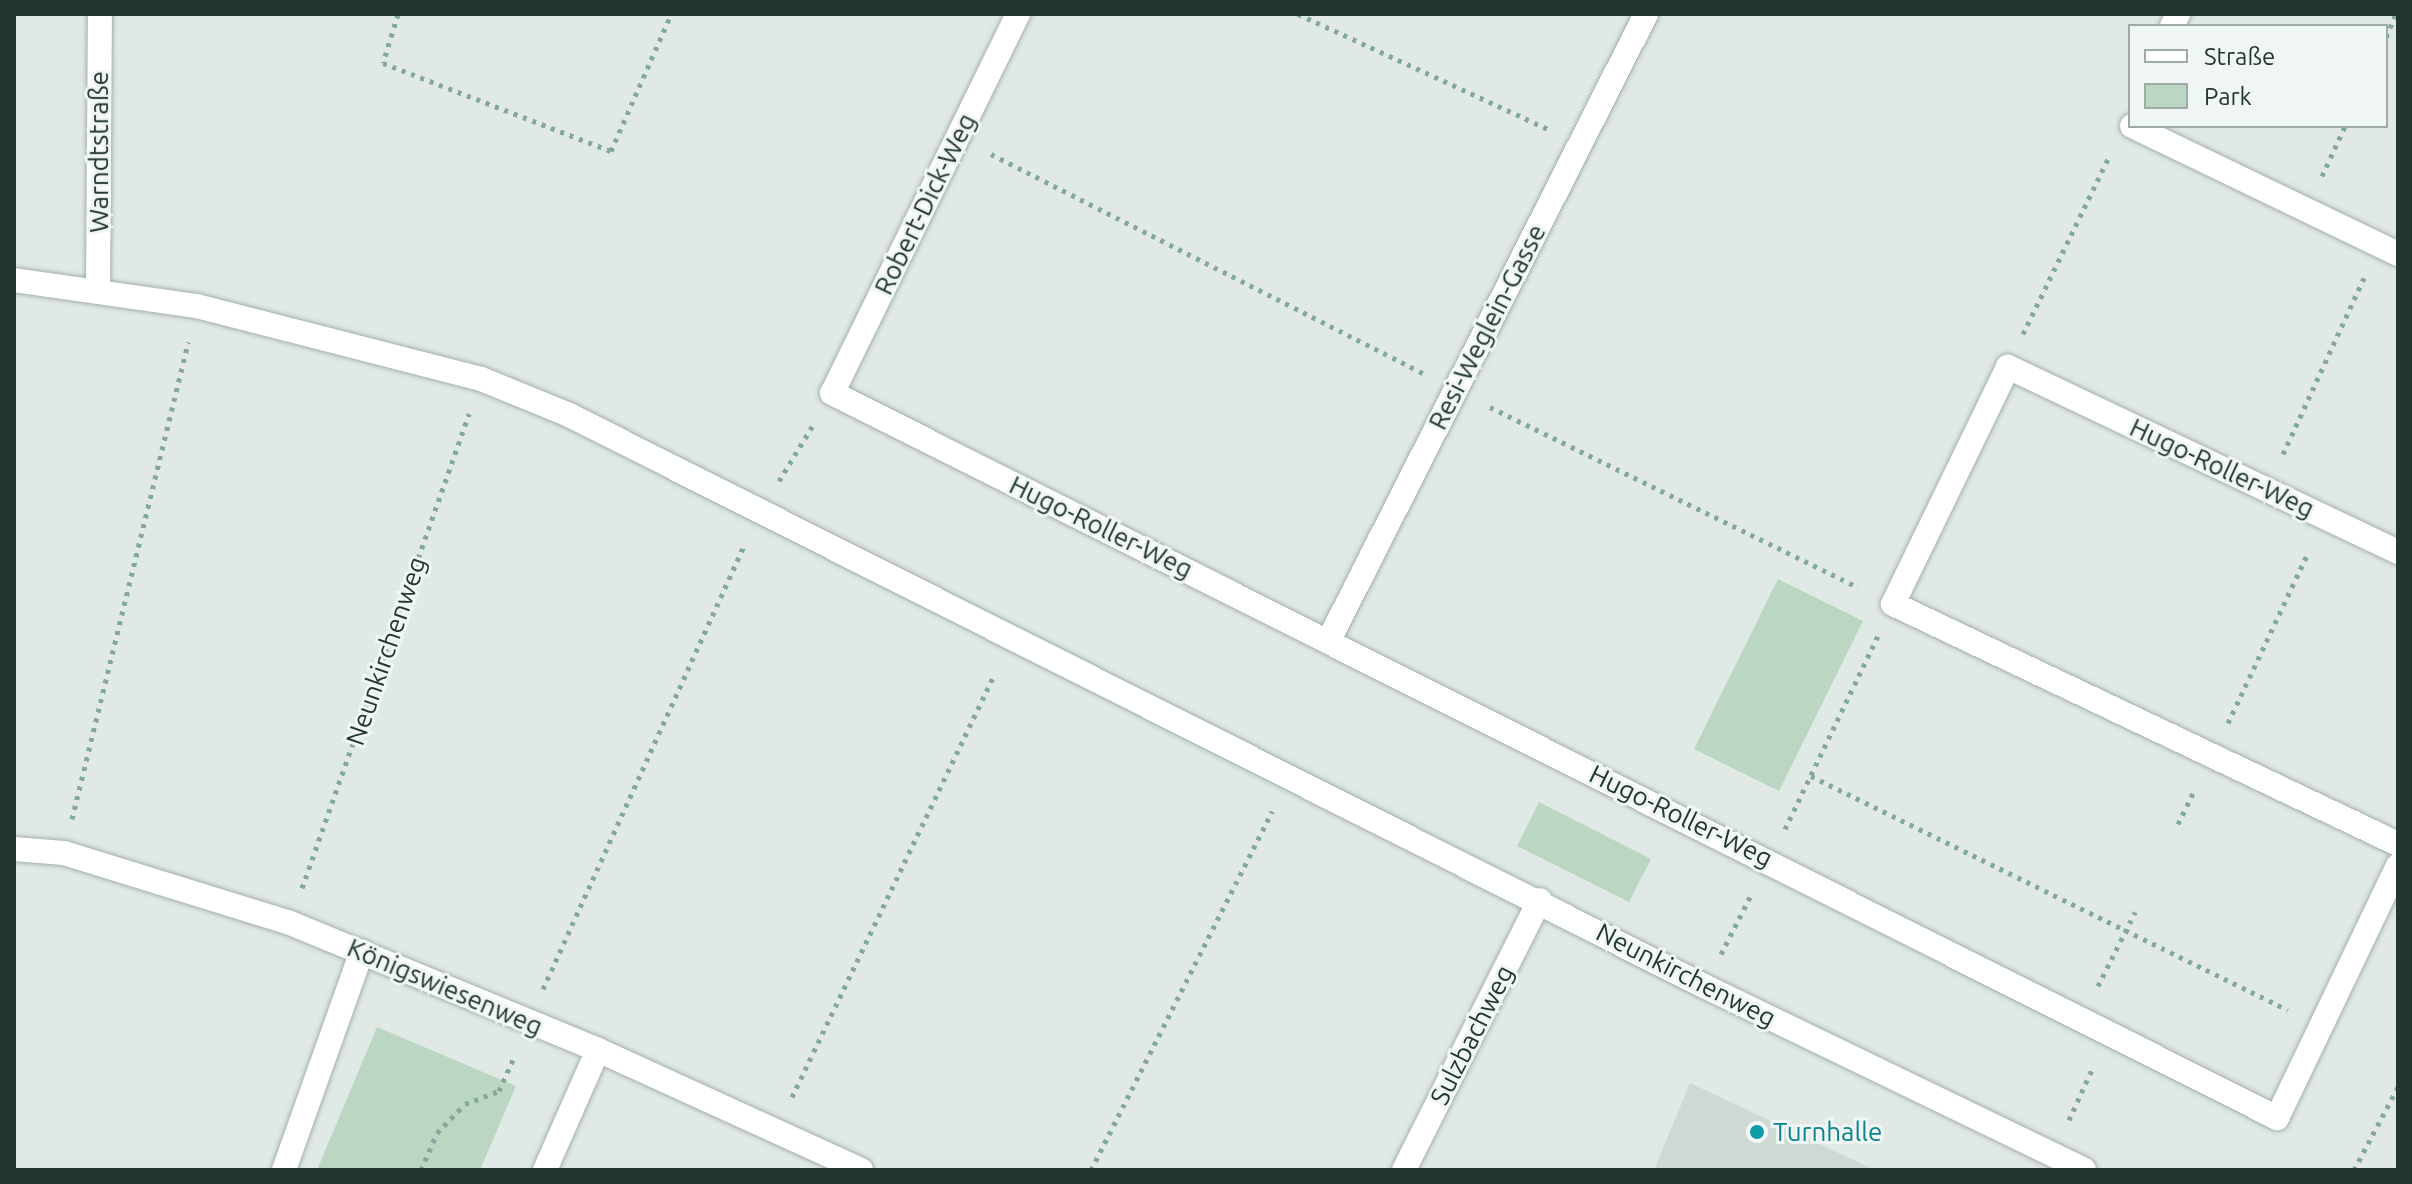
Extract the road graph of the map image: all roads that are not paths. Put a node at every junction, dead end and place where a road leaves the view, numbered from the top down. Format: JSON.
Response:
{"nodes":[{"id":1,"x":100,"y":14,"type":"edge"},
{"id":2,"x":1018,"y":14,"type":"edge"},
{"id":3,"x":1646,"y":14,"type":"edge"},
{"id":4,"x":2143,"y":128,"type":"edge"},
{"id":5,"x":2389,"y":249,"type":"edge"},
{"id":6,"x":14,"y":280,"type":"edge"},
{"id":7,"x":98,"y":289,"type":"junction"},
{"id":8,"x":832,"y":393,"type":"joint"},
{"id":9,"x":2398,"y":552,"type":"edge"},
{"id":10,"x":1329,"y":640,"type":"junction"},
{"id":11,"x":2398,"y":844,"type":"edge"},
{"id":12,"x":14,"y":849,"type":"edge"},
{"id":13,"x":2398,"y":866,"type":"edge"},
{"id":14,"x":1540,"y":900,"type":"junction"},
{"id":15,"x":362,"y":951,"type":"junction"},
{"id":16,"x":598,"y":1050,"type":"junction"},
{"id":17,"x":284,"y":1170,"type":"edge"},
{"id":18,"x":545,"y":1170,"type":"edge"},
{"id":19,"x":861,"y":1170,"type":"edge"},
{"id":20,"x":1404,"y":1170,"type":"edge"},
{"id":21,"x":2084,"y":1170,"type":"edge"}],
"edges":[{"from":1,"to":7,"type":"street","name":"Warndtstraße"},
{"from":2,"to":8,"type":"street","name":"Robert-Dick-Weg"},
{"from":3,"to":10,"type":"street","name":"Resi-Weglein-Gasse"},
{"from":4,"to":5,"type":"street"},
{"from":6,"to":7,"type":"street","name":"Neunkirchenweg"},
{"from":7,"to":14,"type":"street","name":"Neunkirchenweg"},
{"from":8,"to":10,"type":"street","name":"Hugo-Roller-Weg"},
{"from":9,"to":11,"type":"street","name":"Hugo-Roller-Weg"},
{"from":10,"to":13,"type":"street","name":"Hugo-Roller-Weg"},
{"from":12,"to":15,"type":"street","name":"Königswiesenweg"},
{"from":14,"to":20,"type":"street","name":"Sulzbachweg"},
{"from":14,"to":21,"type":"street","name":"Neunkirchenweg"},
{"from":15,"to":16,"type":"street","name":"Königswiesenweg"},
{"from":15,"to":17,"type":"street"},
{"from":16,"to":18,"type":"street"},
{"from":16,"to":19,"type":"street","name":"Königswiesenweg"}]}
